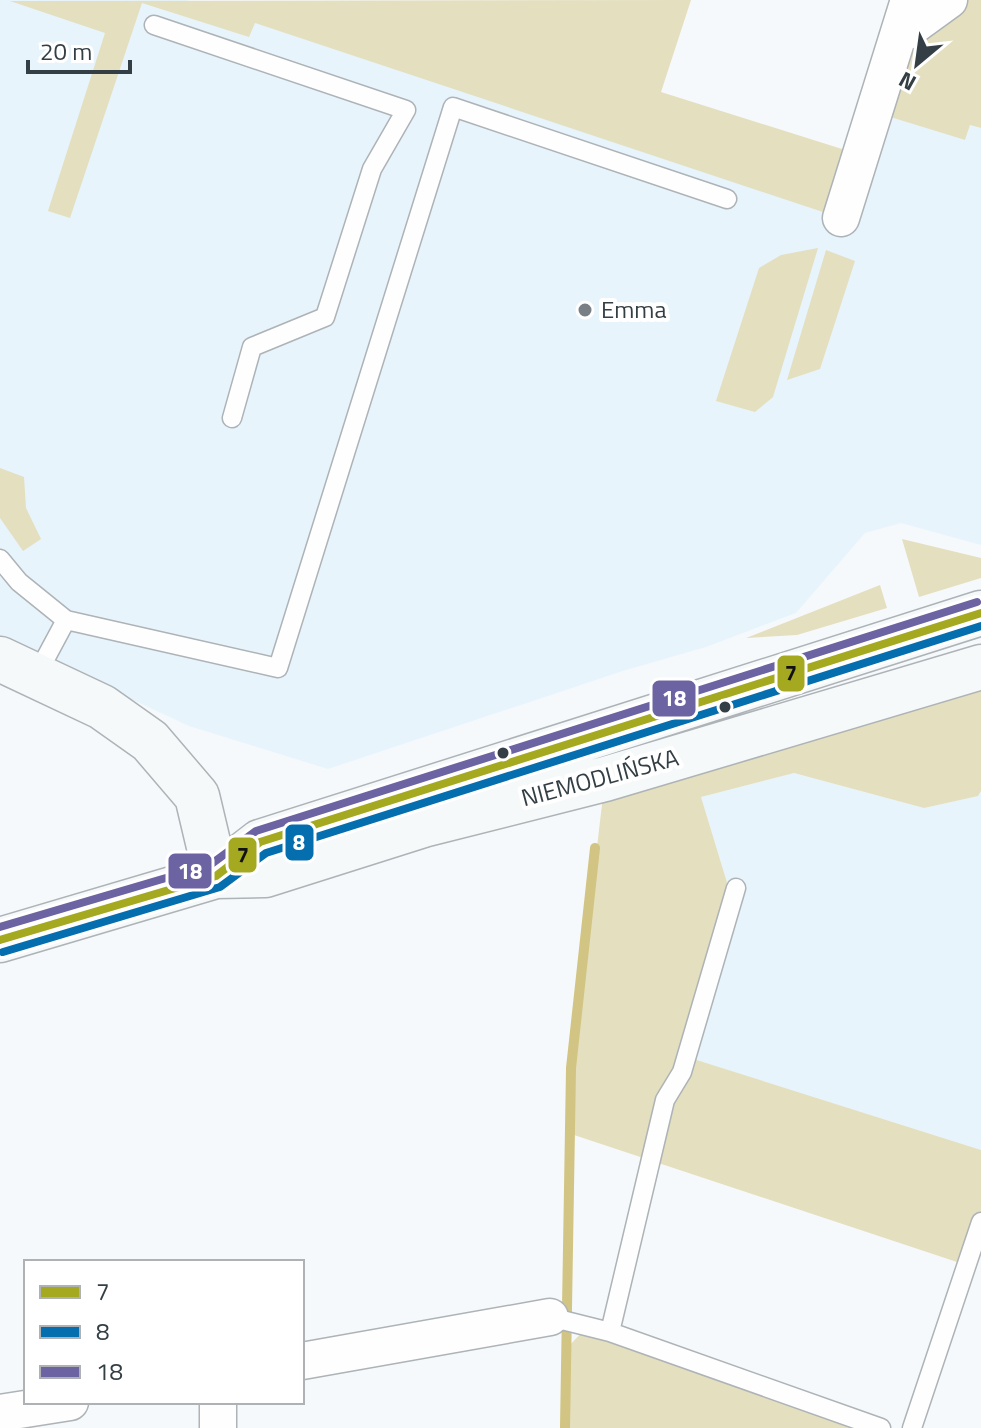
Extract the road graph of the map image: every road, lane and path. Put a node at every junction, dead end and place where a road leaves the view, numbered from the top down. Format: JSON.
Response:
{"nodes":[{"id":1,"x":909,"y":0,"type":"edge"},
{"id":2,"x":949,"y":0,"type":"edge"},
{"id":3,"x":154,"y":25,"type":"dead end"},
{"id":4,"x":898,"y":37,"type":"junction"},
{"id":5,"x":727,"y":199,"type":"dead end"},
{"id":6,"x":841,"y":218,"type":"dead end"},
{"id":7,"x":232,"y":418,"type":"dead end"},
{"id":8,"x":0,"y":559,"type":"edge"},
{"id":9,"x":981,"y":613,"type":"edge"},
{"id":10,"x":66,"y":620,"type":"junction"},
{"id":11,"x":18,"y":667,"type":"edge"},
{"id":12,"x":981,"y":667,"type":"edge"},
{"id":13,"x":216,"y":876,"type":"junction"},
{"id":14,"x":736,"y":888,"type":"dead end"},
{"id":15,"x":0,"y":940,"type":"edge"},
{"id":16,"x":981,"y":1222,"type":"edge"},
{"id":17,"x":550,"y":1317,"type":"joint"},
{"id":18,"x":610,"y":1332,"type":"junction"},
{"id":19,"x":304,"y":1361,"type":"edge"},
{"id":20,"x":57,"y":1404,"type":"edge"},
{"id":21,"x":218,"y":1404,"type":"edge"},
{"id":22,"x":0,"y":1413,"type":"edge"},
{"id":23,"x":218,"y":1428,"type":"edge"},
{"id":24,"x":881,"y":1428,"type":"edge"},
{"id":25,"x":912,"y":1428,"type":"edge"}],
"edges":[{"from":1,"to":4,"type":"street"},
{"from":2,"to":4,"type":"street"},
{"from":3,"to":7,"type":"lane"},
{"from":4,"to":6,"type":"street"},
{"from":5,"to":10,"type":"lane"},
{"from":8,"to":10,"type":"lane"},
{"from":9,"to":13,"type":"main road","name":"NIEMODLIŃSKA"},
{"from":10,"to":11,"type":"lane"},
{"from":11,"to":13,"type":"main road"},
{"from":12,"to":13,"type":"main road","name":"NIEMODLIŃSKA"},
{"from":13,"to":15,"type":"main road","name":"NIEMODLIŃSKA"},
{"from":14,"to":18,"type":"lane"},
{"from":16,"to":25,"type":"lane"},
{"from":17,"to":18,"type":"lane"},
{"from":17,"to":19,"type":"street"},
{"from":18,"to":24,"type":"lane"},
{"from":20,"to":22,"type":"street"},
{"from":21,"to":23,"type":"street"}]}
